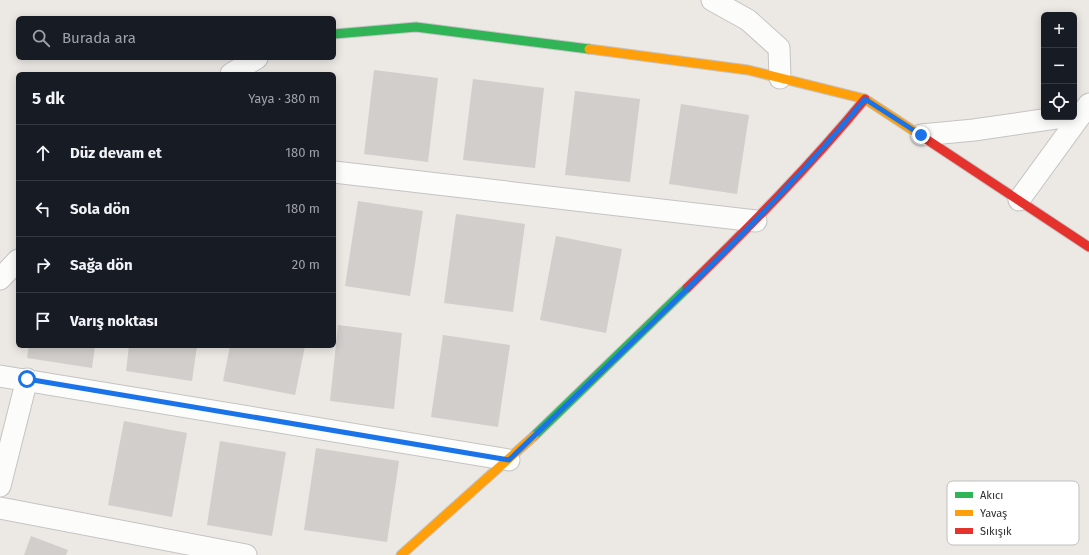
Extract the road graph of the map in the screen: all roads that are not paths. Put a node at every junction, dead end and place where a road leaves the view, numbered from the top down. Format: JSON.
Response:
{"nodes":[{"id":1,"x":712,"y":0,"type":"edge"},
{"id":2,"x":336,"y":34,"type":"edge"},
{"id":3,"x":254,"y":60,"type":"edge"},
{"id":4,"x":234,"y":72,"type":"edge"},
{"id":5,"x":780,"y":78,"type":"junction"},
{"id":6,"x":865,"y":99,"type":"junction"},
{"id":7,"x":1084,"y":106,"type":"edge"},
{"id":8,"x":1042,"y":120,"type":"edge"},
{"id":9,"x":921,"y":135,"type":"junction"},
{"id":10,"x":336,"y":172,"type":"edge"},
{"id":11,"x":1019,"y":200,"type":"junction"},
{"id":12,"x":756,"y":221,"type":"junction"},
{"id":13,"x":1089,"y":247,"type":"edge"},
{"id":14,"x":16,"y":262,"type":"edge"},
{"id":15,"x":0,"y":279,"type":"edge"},
{"id":16,"x":0,"y":376,"type":"edge"},
{"id":17,"x":27,"y":379,"type":"junction"},
{"id":18,"x":509,"y":460,"type":"junction"},
{"id":19,"x":0,"y":486,"type":"edge"},
{"id":20,"x":0,"y":508,"type":"edge"},
{"id":21,"x":246,"y":555,"type":"edge"},
{"id":22,"x":401,"y":555,"type":"edge"}],
"edges":[{"from":1,"to":5,"type":"street"},
{"from":2,"to":5,"type":"street"},
{"from":3,"to":4,"type":"street"},
{"from":5,"to":6,"type":"street"},
{"from":6,"to":9,"type":"street"},
{"from":6,"to":12,"type":"street"},
{"from":7,"to":11,"type":"street"},
{"from":8,"to":9,"type":"street"},
{"from":9,"to":11,"type":"street"},
{"from":10,"to":12,"type":"street"},
{"from":11,"to":13,"type":"street"},
{"from":12,"to":18,"type":"street"},
{"from":14,"to":15,"type":"street"},
{"from":16,"to":17,"type":"street"},
{"from":17,"to":18,"type":"street"},
{"from":17,"to":19,"type":"street"},
{"from":18,"to":22,"type":"street"},
{"from":20,"to":21,"type":"street"}]}
